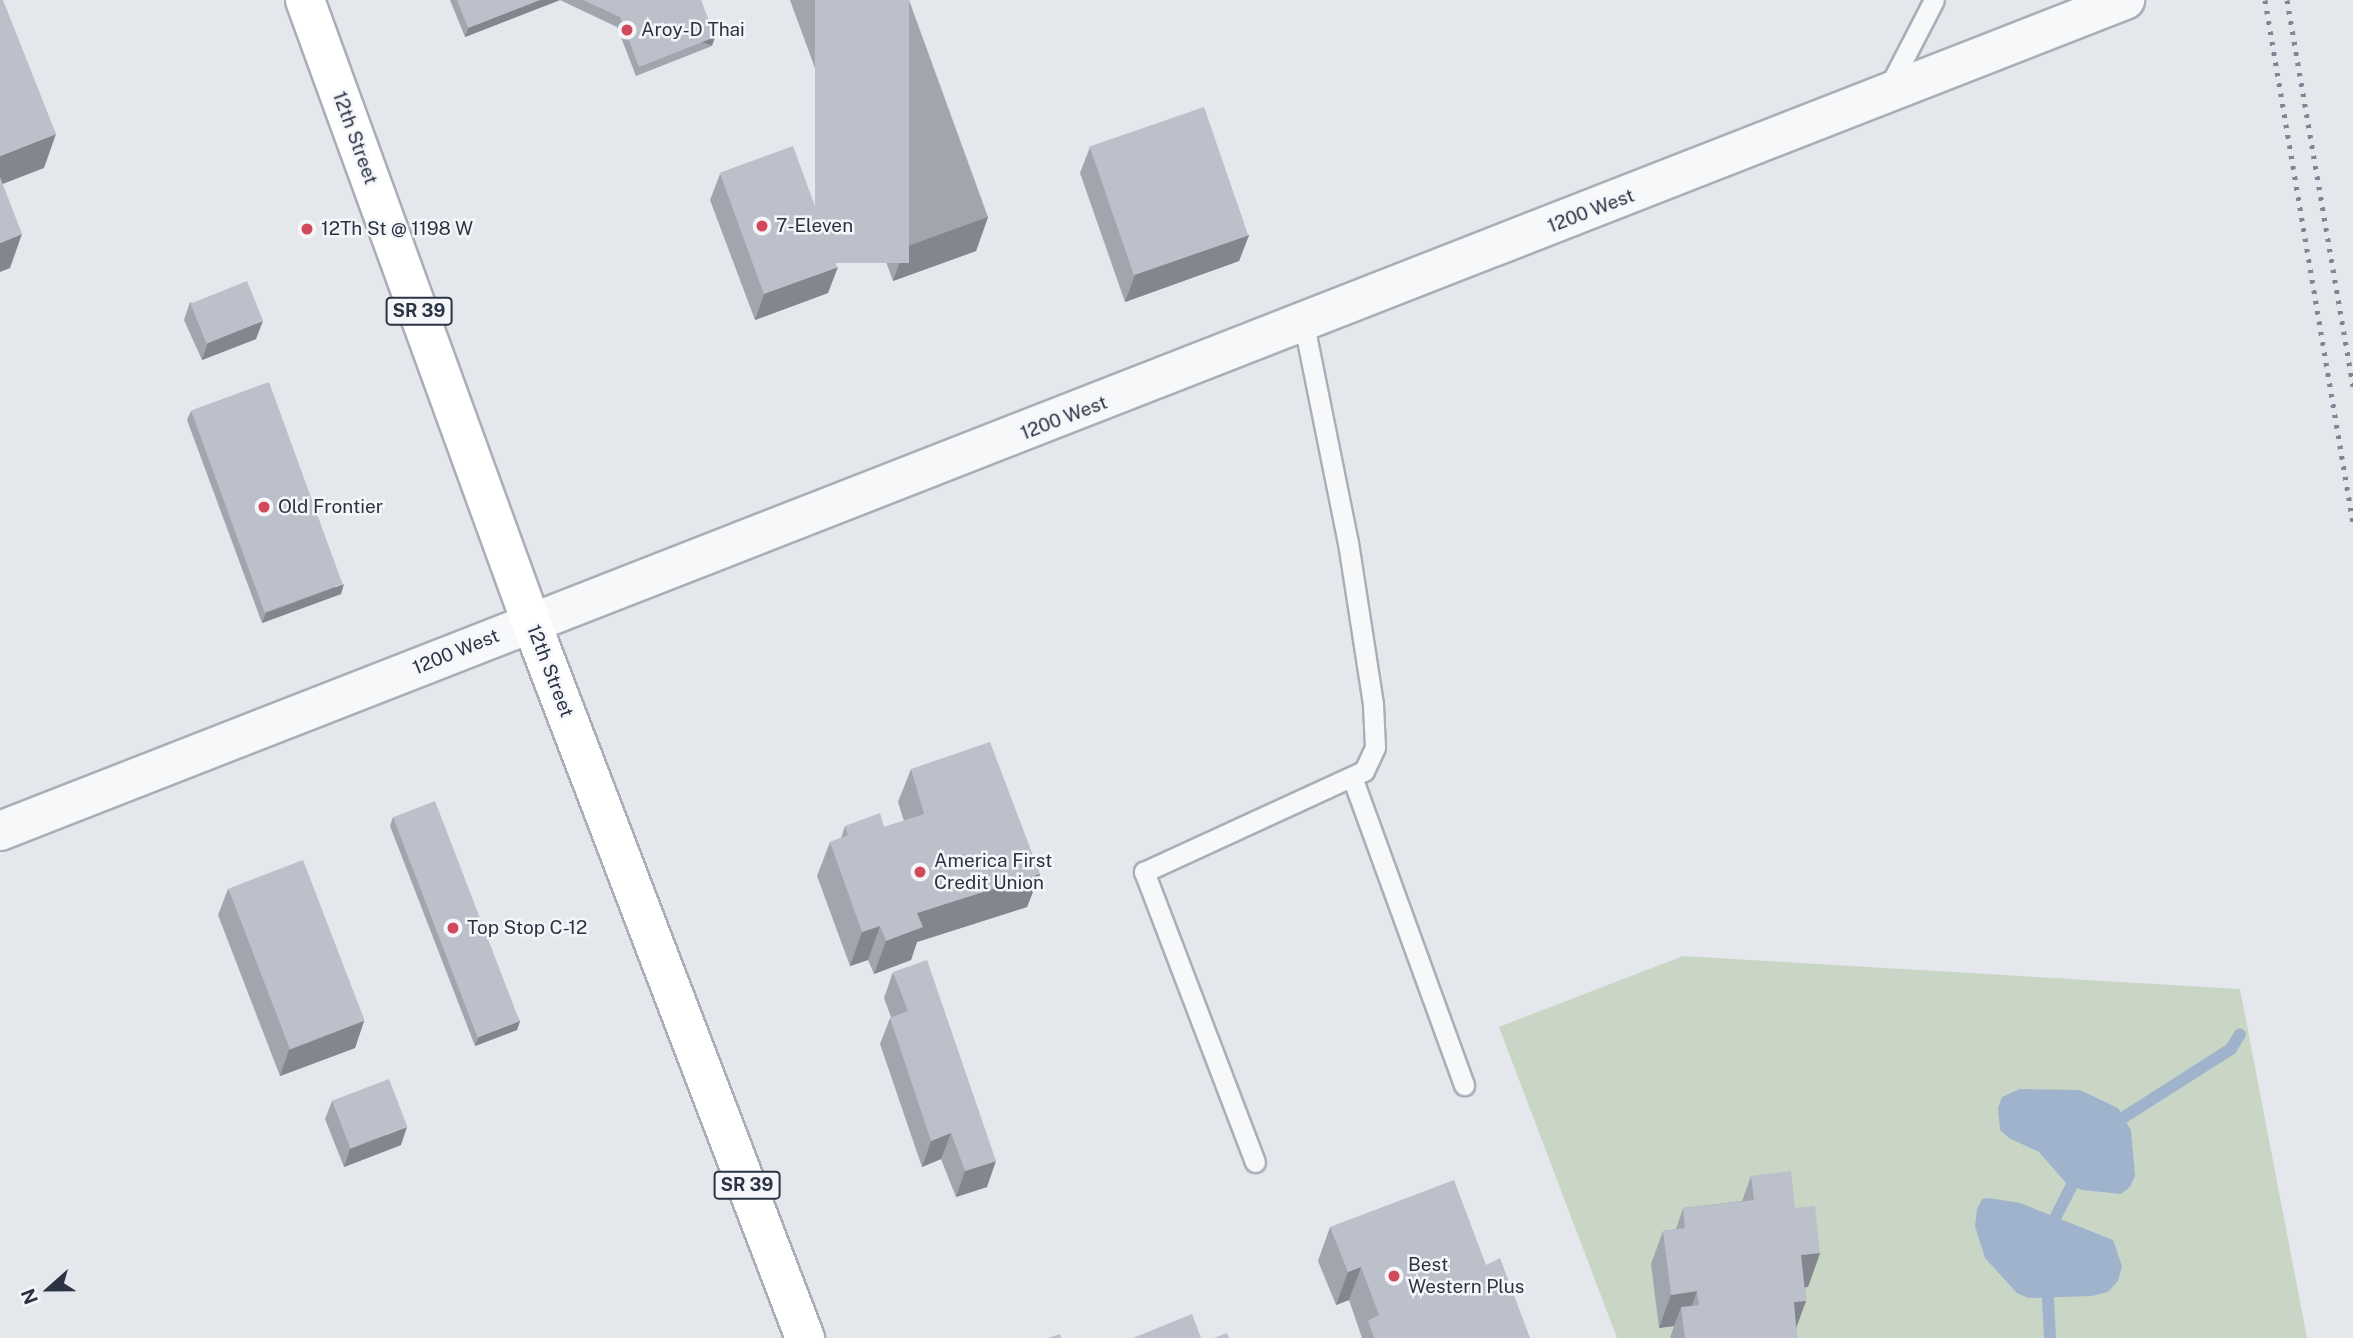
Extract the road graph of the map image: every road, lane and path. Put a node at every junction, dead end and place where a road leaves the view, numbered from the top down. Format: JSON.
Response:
{"nodes":[{"id":1,"x":305,"y":0,"type":"edge"},
{"id":2,"x":1934,"y":0,"type":"edge"},
{"id":3,"x":2126,"y":0,"type":"edge"},
{"id":4,"x":1884,"y":96,"type":"junction"},
{"id":5,"x":1304,"y":324,"type":"junction"},
{"id":6,"x":531,"y":622,"type":"junction"},
{"id":7,"x":1352,"y":777,"type":"junction"},
{"id":8,"x":0,"y":831,"type":"edge"},
{"id":9,"x":1464,"y":1085,"type":"dead end"},
{"id":10,"x":1255,"y":1162,"type":"dead end"},
{"id":11,"x":805,"y":1338,"type":"edge"}],
"edges":[{"from":1,"to":6,"type":"main road","name":"12th Street","number":"SR 39"},
{"from":2,"to":4,"type":"lane"},
{"from":3,"to":4,"type":"street","name":"1200 West"},
{"from":4,"to":5,"type":"street","name":"1200 West"},
{"from":5,"to":6,"type":"street","name":"1200 West"},
{"from":5,"to":7,"type":"lane"},
{"from":6,"to":8,"type":"street","name":"1200 West"},
{"from":6,"to":11,"type":"main road","name":"12th Street","number":"SR 39"},
{"from":7,"to":9,"type":"lane"},
{"from":7,"to":10,"type":"lane"}]}
